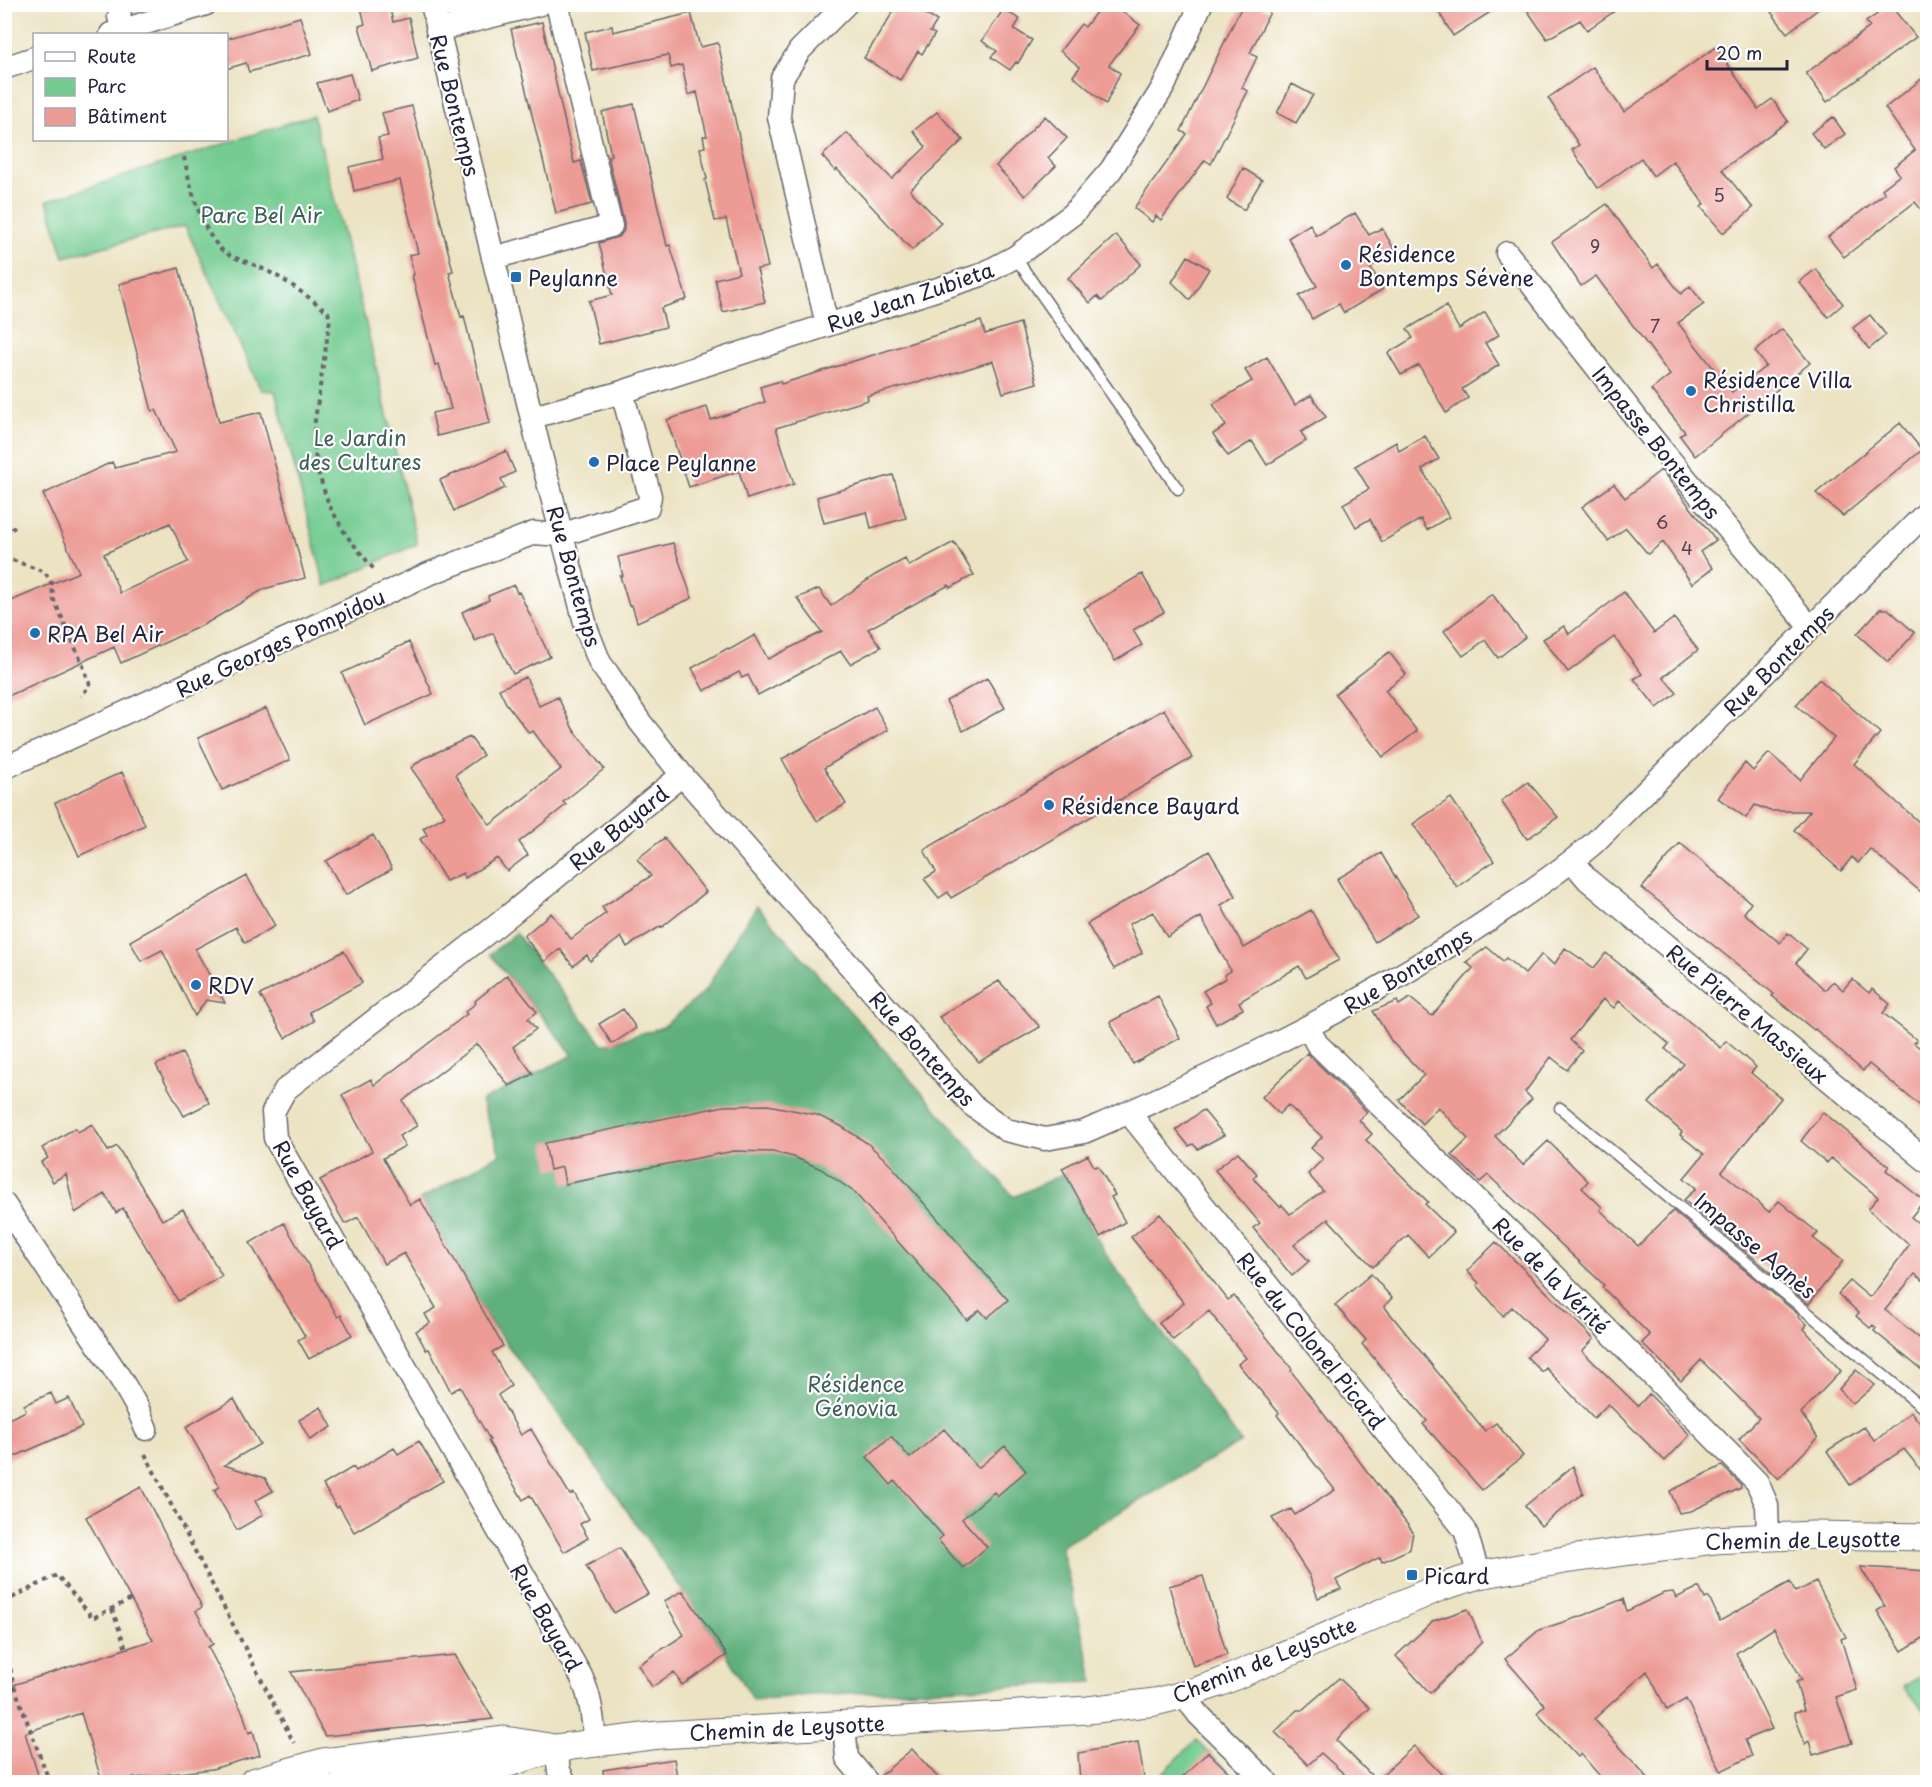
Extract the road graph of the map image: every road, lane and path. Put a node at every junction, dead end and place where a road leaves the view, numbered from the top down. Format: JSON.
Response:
{"nodes":[{"id":1,"x":121,"y":4,"type":"edge"},
{"id":2,"x":206,"y":4,"type":"edge"},
{"id":3,"x":432,"y":4,"type":"edge"},
{"id":4,"x":540,"y":4,"type":"edge"},
{"id":5,"x":557,"y":4,"type":"edge"},
{"id":6,"x":846,"y":4,"type":"edge"},
{"id":7,"x":1202,"y":4,"type":"edge"},
{"id":8,"x":437,"y":30,"type":"junction"},
{"id":9,"x":117,"y":33,"type":"edge"},
{"id":10,"x":33,"y":58,"type":"edge"},
{"id":11,"x":4,"y":68,"type":"edge"},
{"id":12,"x":184,"y":157,"type":"dead end"},
{"id":13,"x":1507,"y":253,"type":"dead end"},
{"id":14,"x":1015,"y":257,"type":"junction"},
{"id":15,"x":493,"y":258,"type":"junction"},
{"id":16,"x":827,"y":325,"type":"junction"},
{"id":17,"x":622,"y":392,"type":"junction"},
{"id":18,"x":533,"y":417,"type":"junction"},
{"id":19,"x":1178,"y":489,"type":"dead end"},
{"id":20,"x":1928,"y":511,"type":"edge"},
{"id":21,"x":15,"y":527,"type":"dead end"},
{"id":22,"x":4,"y":534,"type":"edge"},
{"id":23,"x":561,"y":535,"type":"junction"},
{"id":24,"x":4,"y":557,"type":"edge"},
{"id":25,"x":391,"y":591,"type":"junction"},
{"id":26,"x":1810,"y":627,"type":"junction"},
{"id":27,"x":81,"y":696,"type":"dead end"},
{"id":28,"x":4,"y":768,"type":"edge"},
{"id":29,"x":682,"y":775,"type":"junction"},
{"id":30,"x":1572,"y":861,"type":"junction"},
{"id":31,"x":1308,"y":1028,"type":"junction"},
{"id":32,"x":1560,"y":1108,"type":"dead end"},
{"id":33,"x":1129,"y":1113,"type":"junction"},
{"id":34,"x":1928,"y":1162,"type":"edge"},
{"id":35,"x":4,"y":1204,"type":"edge"},
{"id":36,"x":1928,"y":1412,"type":"edge"},
{"id":37,"x":146,"y":1429,"type":"joint"},
{"id":38,"x":1768,"y":1536,"type":"junction"},
{"id":39,"x":1928,"y":1537,"type":"edge"},
{"id":40,"x":1479,"y":1575,"type":"junction"},
{"id":41,"x":131,"y":1599,"type":"dead end"},
{"id":42,"x":4,"y":1602,"type":"edge"},
{"id":43,"x":112,"y":1609,"type":"junction"},
{"id":44,"x":4,"y":1633,"type":"edge"},
{"id":45,"x":126,"y":1649,"type":"dead end"},
{"id":46,"x":1187,"y":1694,"type":"junction"},
{"id":47,"x":844,"y":1724,"type":"junction"},
{"id":48,"x":596,"y":1743,"type":"junction"},
{"id":49,"x":556,"y":1748,"type":"junction"},
{"id":50,"x":323,"y":1766,"type":"edge"},
{"id":51,"x":47,"y":1775,"type":"dead end"},
{"id":52,"x":253,"y":1782,"type":"edge"},
{"id":53,"x":343,"y":1782,"type":"edge"},
{"id":54,"x":565,"y":1782,"type":"edge"},
{"id":55,"x":867,"y":1782,"type":"edge"},
{"id":56,"x":1267,"y":1782,"type":"edge"}],
"edges":[{"from":1,"to":9,"type":"street"},
{"from":2,"to":9,"type":"street"},
{"from":3,"to":8,"type":"street","name":"Rue Bontemps"},
{"from":4,"to":8,"type":"street"},
{"from":5,"to":15,"type":"street"},
{"from":6,"to":16,"type":"street"},
{"from":7,"to":14,"type":"street","name":"Rue Jean Zubieta"},
{"from":8,"to":15,"type":"street","name":"Rue Bontemps"},
{"from":10,"to":11,"type":"street"},
{"from":12,"to":25,"type":"path"},
{"from":13,"to":26,"type":"street","name":"Impasse Bontemps"},
{"from":14,"to":16,"type":"street","name":"Rue Jean Zubieta"},
{"from":14,"to":19,"type":"lane"},
{"from":15,"to":18,"type":"street","name":"Rue Bontemps"},
{"from":16,"to":17,"type":"street","name":"Rue Jean Zubieta"},
{"from":17,"to":18,"type":"street","name":"Rue Jean Zubieta"},
{"from":17,"to":23,"type":"street","name":"Rue Georges Pompidou"},
{"from":18,"to":23,"type":"street","name":"Rue Bontemps"},
{"from":20,"to":26,"type":"street","name":"Rue Bontemps"},
{"from":21,"to":22,"type":"path"},
{"from":23,"to":25,"type":"street","name":"Rue Georges Pompidou"},
{"from":23,"to":29,"type":"street","name":"Rue Bontemps"},
{"from":24,"to":27,"type":"path"},
{"from":25,"to":28,"type":"street","name":"Rue Georges Pompidou"},
{"from":26,"to":30,"type":"street","name":"Rue Bontemps"},
{"from":29,"to":33,"type":"street","name":"Rue Bontemps"},
{"from":29,"to":48,"type":"street","name":"Rue Bayard"},
{"from":30,"to":31,"type":"street","name":"Rue Bontemps"},
{"from":30,"to":34,"type":"street","name":"Rue Pierre Massieux"},
{"from":31,"to":33,"type":"street","name":"Rue Bontemps"},
{"from":31,"to":38,"type":"street","name":"Rue de la Vérité"},
{"from":32,"to":36,"type":"lane","name":"Impasse Agnès"},
{"from":33,"to":40,"type":"street","name":"Rue du Colonel Picard"},
{"from":35,"to":37,"type":"street"},
{"from":37,"to":50,"type":"path"},
{"from":38,"to":39,"type":"street","name":"Chemin de Leysotte"},
{"from":38,"to":40,"type":"street","name":"Chemin de Leysotte"},
{"from":40,"to":46,"type":"street","name":"Chemin de Leysotte"},
{"from":41,"to":43,"type":"path"},
{"from":42,"to":43,"type":"path"},
{"from":43,"to":45,"type":"path"},
{"from":44,"to":51,"type":"path"},
{"from":46,"to":47,"type":"street","name":"Chemin de Leysotte"},
{"from":46,"to":56,"type":"street"},
{"from":47,"to":48,"type":"street","name":"Chemin de Leysotte"},
{"from":47,"to":55,"type":"street"},
{"from":48,"to":49,"type":"street","name":"Chemin de Leysotte"},
{"from":49,"to":50,"type":"street","name":"Chemin de Leysotte"},
{"from":49,"to":53,"type":"street","name":"Chemin de Leysotte"},
{"from":49,"to":54,"type":"street"},
{"from":50,"to":52,"type":"street","name":"Chemin de Leysotte"}]}
